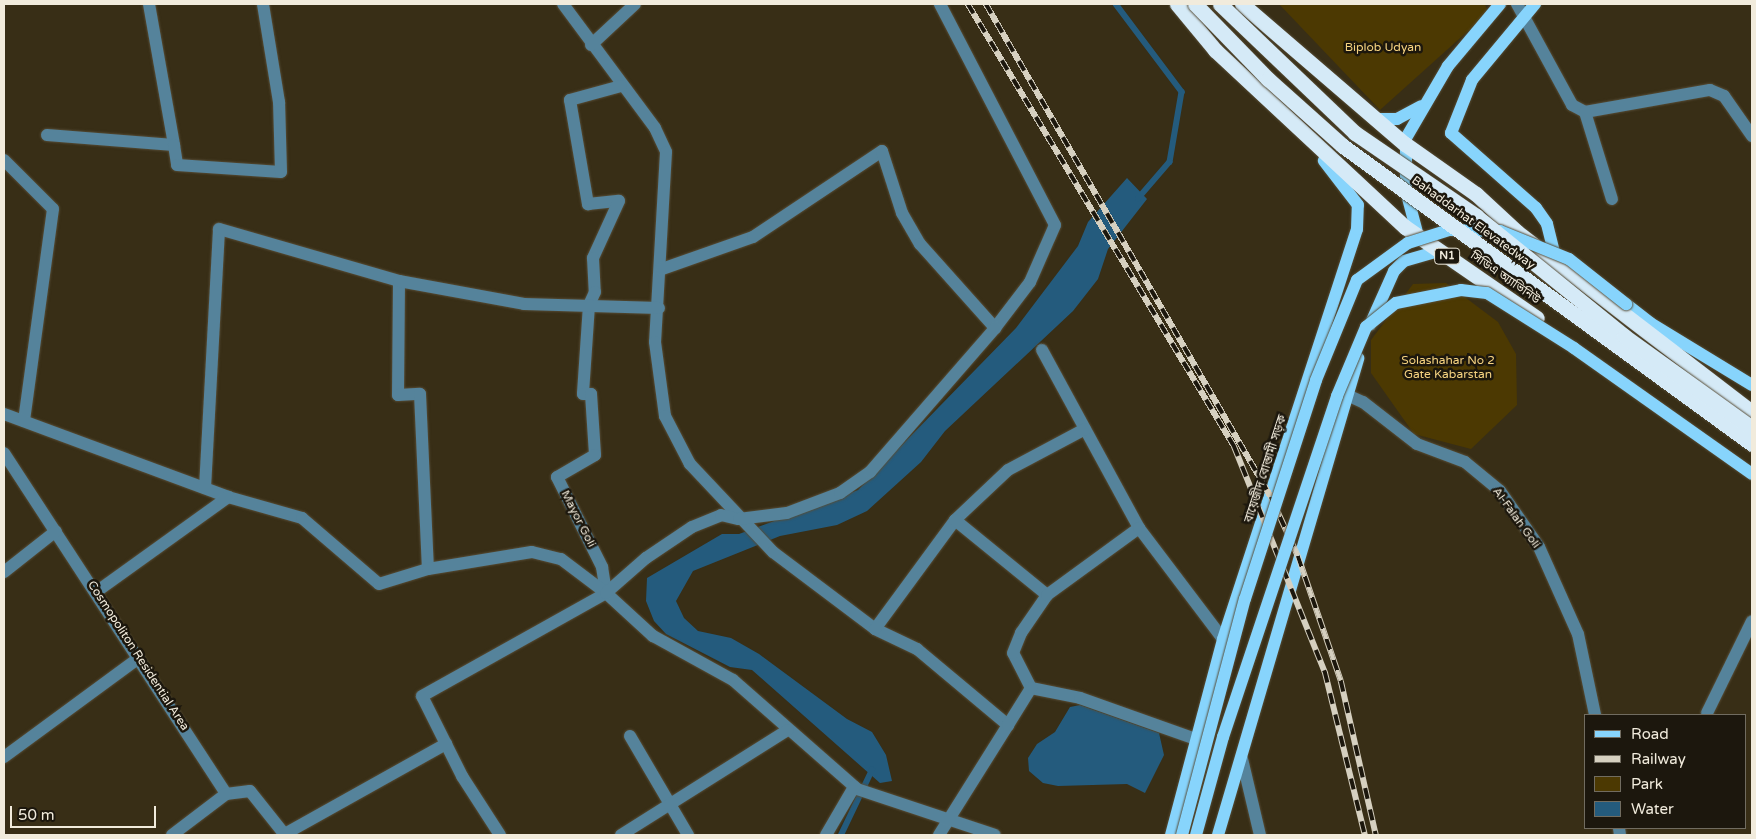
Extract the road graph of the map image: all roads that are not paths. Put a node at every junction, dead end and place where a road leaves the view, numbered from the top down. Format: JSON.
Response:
{"nodes":[{"id":1,"x":149,"y":4,"type":"edge"},
{"id":2,"x":263,"y":4,"type":"edge"},
{"id":3,"x":564,"y":4,"type":"edge"},
{"id":4,"x":636,"y":4,"type":"edge"},
{"id":5,"x":940,"y":4,"type":"edge"},
{"id":6,"x":1177,"y":4,"type":"edge"},
{"id":7,"x":1195,"y":4,"type":"edge"},
{"id":8,"x":1220,"y":4,"type":"edge"},
{"id":9,"x":1242,"y":4,"type":"edge"},
{"id":10,"x":1500,"y":4,"type":"edge"},
{"id":11,"x":1517,"y":4,"type":"edge"},
{"id":12,"x":1535,"y":4,"type":"edge"},
{"id":13,"x":1524,"y":16,"type":"junction"},
{"id":14,"x":591,"y":46,"type":"junction"},
{"id":15,"x":621,"y":86,"type":"junction"},
{"id":16,"x":1422,"y":106,"type":"junction"},
{"id":17,"x":1585,"y":112,"type":"junction"},
{"id":18,"x":1375,"y":119,"type":"junction"},
{"id":19,"x":1298,"y":129,"type":"junction"},
{"id":20,"x":47,"y":135,"type":"dead end"},
{"id":21,"x":1752,"y":136,"type":"edge"},
{"id":22,"x":1405,"y":144,"type":"junction"},
{"id":23,"x":174,"y":145,"type":"junction"},
{"id":24,"x":4,"y":160,"type":"edge"},
{"id":25,"x":1612,"y":198,"type":"dead end"},
{"id":26,"x":1418,"y":236,"type":"junction"},
{"id":27,"x":1439,"y":251,"type":"junction"},
{"id":28,"x":1556,"y":261,"type":"junction"},
{"id":29,"x":662,"y":270,"type":"junction"},
{"id":30,"x":399,"y":281,"type":"junction"},
{"id":31,"x":589,"y":305,"type":"junction"},
{"id":32,"x":659,"y":308,"type":"junction"},
{"id":33,"x":995,"y":328,"type":"junction"},
{"id":34,"x":1042,"y":350,"type":"dead end"},
{"id":35,"x":1752,"y":385,"type":"edge"},
{"id":36,"x":1347,"y":395,"type":"junction"},
{"id":37,"x":1752,"y":412,"type":"edge"},
{"id":38,"x":4,"y":414,"type":"edge"},
{"id":39,"x":24,"y":421,"type":"junction"},
{"id":40,"x":1752,"y":428,"type":"edge"},
{"id":41,"x":1085,"y":429,"type":"junction"},
{"id":42,"x":1752,"y":444,"type":"edge"},
{"id":43,"x":4,"y":453,"type":"edge"},
{"id":44,"x":1752,"y":467,"type":"edge"},
{"id":45,"x":1752,"y":474,"type":"edge"},
{"id":46,"x":205,"y":488,"type":"junction"},
{"id":47,"x":228,"y":497,"type":"junction"},
{"id":48,"x":739,"y":519,"type":"junction"},
{"id":49,"x":956,"y":520,"type":"junction"},
{"id":50,"x":1139,"y":528,"type":"junction"},
{"id":51,"x":56,"y":531,"type":"junction"},
{"id":52,"x":428,"y":569,"type":"junction"},
{"id":53,"x":4,"y":572,"type":"edge"},
{"id":54,"x":96,"y":592,"type":"junction"},
{"id":55,"x":606,"y":593,"type":"junction"},
{"id":56,"x":1047,"y":595,"type":"junction"},
{"id":57,"x":1752,"y":621,"type":"edge"},
{"id":58,"x":875,"y":629,"type":"junction"},
{"id":59,"x":1223,"y":639,"type":"junction"},
{"id":60,"x":139,"y":658,"type":"junction"},
{"id":61,"x":1031,"y":688,"type":"junction"},
{"id":62,"x":1706,"y":713,"type":"dead end"},
{"id":63,"x":1595,"y":714,"type":"edge"},
{"id":64,"x":1008,"y":725,"type":"junction"},
{"id":65,"x":788,"y":730,"type":"junction"},
{"id":66,"x":630,"y":736,"type":"dead end"},
{"id":67,"x":1196,"y":739,"type":"junction"},
{"id":68,"x":446,"y":744,"type":"junction"},
{"id":69,"x":4,"y":757,"type":"edge"},
{"id":70,"x":1242,"y":759,"type":"junction"},
{"id":71,"x":856,"y":788,"type":"junction"},
{"id":72,"x":226,"y":794,"type":"junction"},
{"id":73,"x":669,"y":805,"type":"junction"},
{"id":74,"x":950,"y":818,"type":"junction"},
{"id":75,"x":172,"y":835,"type":"edge"},
{"id":76,"x":284,"y":835,"type":"edge"},
{"id":77,"x":500,"y":835,"type":"edge"},
{"id":78,"x":621,"y":835,"type":"edge"},
{"id":79,"x":688,"y":835,"type":"edge"},
{"id":80,"x":826,"y":835,"type":"edge"},
{"id":81,"x":939,"y":835,"type":"edge"},
{"id":82,"x":995,"y":835,"type":"edge"},
{"id":83,"x":1171,"y":835,"type":"edge"},
{"id":84,"x":1182,"y":835,"type":"edge"},
{"id":85,"x":1196,"y":835,"type":"edge"},
{"id":86,"x":1218,"y":835,"type":"edge"},
{"id":87,"x":1260,"y":835,"type":"edge"}],
"edges":[{"from":1,"to":23,"type":"street"},
{"from":2,"to":23,"type":"street"},
{"from":3,"to":14,"type":"street"},
{"from":4,"to":14,"type":"street"},
{"from":5,"to":33,"type":"street"},
{"from":6,"to":19,"type":"highway","name":"সিডিএ অ্যাভিনিউ","number":"N1"},
{"from":7,"to":42,"type":"highway","name":"Bahaddarhat Elevatedway","bridge":true},
{"from":8,"to":40,"type":"highway","name":"Bahaddarhat Elevatedway","bridge":true},
{"from":9,"to":18,"type":"highway"},
{"from":10,"to":16,"type":"main road"},
{"from":11,"to":13,"type":"street"},
{"from":12,"to":13,"type":"main road"},
{"from":13,"to":17,"type":"street"},
{"from":13,"to":28,"type":"main road"},
{"from":14,"to":15,"type":"street"},
{"from":15,"to":29,"type":"street"},
{"from":15,"to":31,"type":"street","name":"Mayor Goli"},
{"from":16,"to":18,"type":"main road"},
{"from":16,"to":22,"type":"main road"},
{"from":17,"to":21,"type":"street"},
{"from":17,"to":25,"type":"street"},
{"from":18,"to":22,"type":"highway"},
{"from":19,"to":26,"type":"highway","name":"সিডিএ অ্যাভিনিউ","number":"N1"},
{"from":19,"to":59,"type":"main road","name":"বায়েজীদ বোস্তামী সড়ক"},
{"from":20,"to":23,"type":"street"},
{"from":22,"to":26,"type":"main road"},
{"from":22,"to":28,"type":"highway"},
{"from":24,"to":39,"type":"street"},
{"from":26,"to":27,"type":"highway","name":"সিডিএ অ্যাভিনিউ","number":"N1"},
{"from":27,"to":36,"type":"main road"},
{"from":27,"to":44,"type":"highway","name":"সিডিএ অ্যাভিনিউ","number":"N1"},
{"from":28,"to":37,"type":"highway"},
{"from":29,"to":32,"type":"street"},
{"from":29,"to":33,"type":"street"},
{"from":30,"to":31,"type":"street"},
{"from":30,"to":46,"type":"street"},
{"from":30,"to":52,"type":"street"},
{"from":31,"to":32,"type":"street"},
{"from":31,"to":55,"type":"street","name":"Mayor Goli"},
{"from":32,"to":48,"type":"street"},
{"from":33,"to":48,"type":"street"},
{"from":34,"to":41,"type":"street"},
{"from":35,"to":84,"type":"main road","bridge":true},
{"from":36,"to":63,"type":"street","name":"Al-Falah Goli"},
{"from":36,"to":70,"type":"main road"},
{"from":38,"to":39,"type":"street"},
{"from":39,"to":46,"type":"street"},
{"from":41,"to":49,"type":"street"},
{"from":41,"to":50,"type":"street"},
{"from":43,"to":51,"type":"street","name":"Cosmopoliton Residential Area"},
{"from":45,"to":85,"type":"main road","bridge":true},
{"from":46,"to":47,"type":"street"},
{"from":47,"to":52,"type":"street"},
{"from":47,"to":54,"type":"street"},
{"from":48,"to":55,"type":"street"},
{"from":48,"to":58,"type":"street"},
{"from":49,"to":56,"type":"street"},
{"from":49,"to":58,"type":"street"},
{"from":50,"to":56,"type":"street"},
{"from":50,"to":59,"type":"street"},
{"from":51,"to":53,"type":"street"},
{"from":51,"to":54,"type":"street","name":"Cosmopoliton Residential Area"},
{"from":52,"to":55,"type":"street"},
{"from":54,"to":60,"type":"street","name":"Cosmopoliton Residential Area"},
{"from":55,"to":65,"type":"street"},
{"from":55,"to":68,"type":"street"},
{"from":56,"to":61,"type":"street"},
{"from":57,"to":62,"type":"street"},
{"from":58,"to":64,"type":"street"},
{"from":59,"to":67,"type":"main road","name":"বায়েজীদ বোস্তামী সড়ক"},
{"from":60,"to":69,"type":"street"},
{"from":60,"to":72,"type":"street","name":"Cosmopoliton Residential Area"},
{"from":61,"to":64,"type":"street"},
{"from":61,"to":67,"type":"street"},
{"from":64,"to":74,"type":"street"},
{"from":65,"to":71,"type":"street"},
{"from":65,"to":73,"type":"street"},
{"from":66,"to":73,"type":"street"},
{"from":67,"to":83,"type":"main road","name":"বায়েজীদ বোস্তামী সড়ক"},
{"from":68,"to":76,"type":"street"},
{"from":68,"to":77,"type":"street"},
{"from":70,"to":86,"type":"main road"},
{"from":70,"to":87,"type":"street"},
{"from":71,"to":74,"type":"street"},
{"from":71,"to":80,"type":"street"},
{"from":72,"to":75,"type":"street"},
{"from":72,"to":76,"type":"street"},
{"from":73,"to":78,"type":"street"},
{"from":73,"to":79,"type":"street"},
{"from":74,"to":81,"type":"street"},
{"from":74,"to":82,"type":"street"}]}
